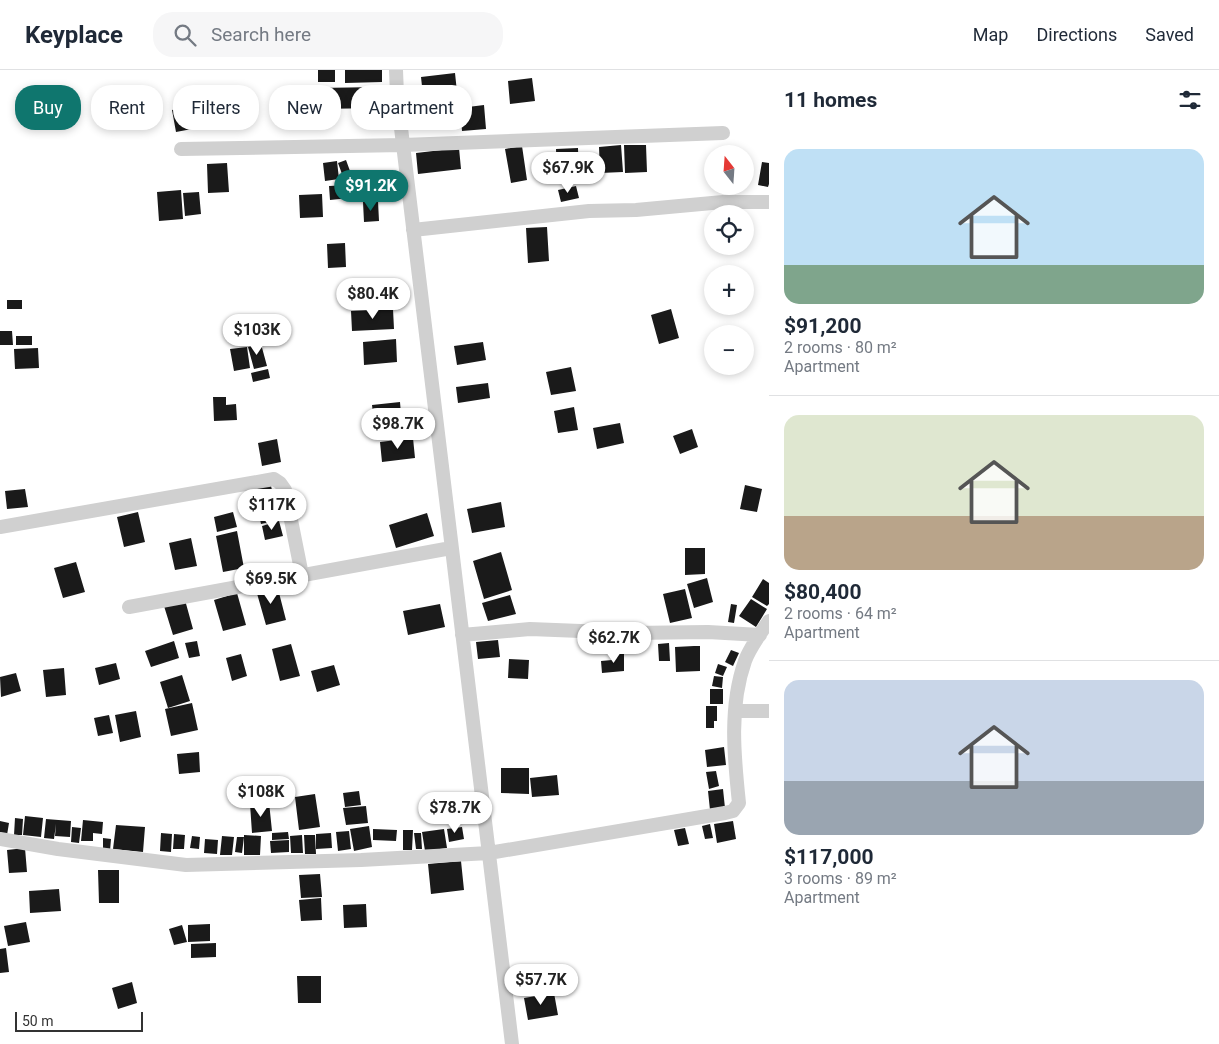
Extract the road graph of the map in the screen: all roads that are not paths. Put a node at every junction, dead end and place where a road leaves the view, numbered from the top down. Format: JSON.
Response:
{"nodes":[{"id":1,"x":396,"y":70,"type":"edge"},
{"id":2,"x":723,"y":133,"type":"dead end"},
{"id":3,"x":403,"y":145,"type":"junction"},
{"id":4,"x":181,"y":149,"type":"dead end"},
{"id":5,"x":769,"y":202,"type":"edge"},
{"id":6,"x":413,"y":230,"type":"junction"},
{"id":7,"x":0,"y":526,"type":"edge"},
{"id":8,"x":451,"y":548,"type":"junction"},
{"id":9,"x":302,"y":575,"type":"junction"},
{"id":10,"x":129,"y":607,"type":"dead end"},
{"id":11,"x":769,"y":621,"type":"edge"},
{"id":12,"x":462,"y":635,"type":"junction"},
{"id":13,"x":760,"y":635,"type":"junction"},
{"id":14,"x":769,"y":710,"type":"edge"},
{"id":15,"x":735,"y":711,"type":"junction"},
{"id":16,"x":0,"y":839,"type":"edge"},
{"id":17,"x":489,"y":853,"type":"junction"},
{"id":18,"x":512,"y":1044,"type":"edge"}],
"edges":[{"from":1,"to":3,"type":"street"},
{"from":2,"to":3,"type":"street"},
{"from":3,"to":4,"type":"street"},
{"from":3,"to":6,"type":"street"},
{"from":5,"to":6,"type":"street"},
{"from":6,"to":8,"type":"street"},
{"from":7,"to":9,"type":"street"},
{"from":8,"to":9,"type":"street"},
{"from":8,"to":12,"type":"street"},
{"from":9,"to":10,"type":"street"},
{"from":11,"to":13,"type":"street"},
{"from":12,"to":13,"type":"street"},
{"from":12,"to":17,"type":"street"},
{"from":13,"to":15,"type":"street"},
{"from":14,"to":15,"type":"street"},
{"from":15,"to":17,"type":"street"},
{"from":16,"to":17,"type":"street"},
{"from":17,"to":18,"type":"street"}]}
